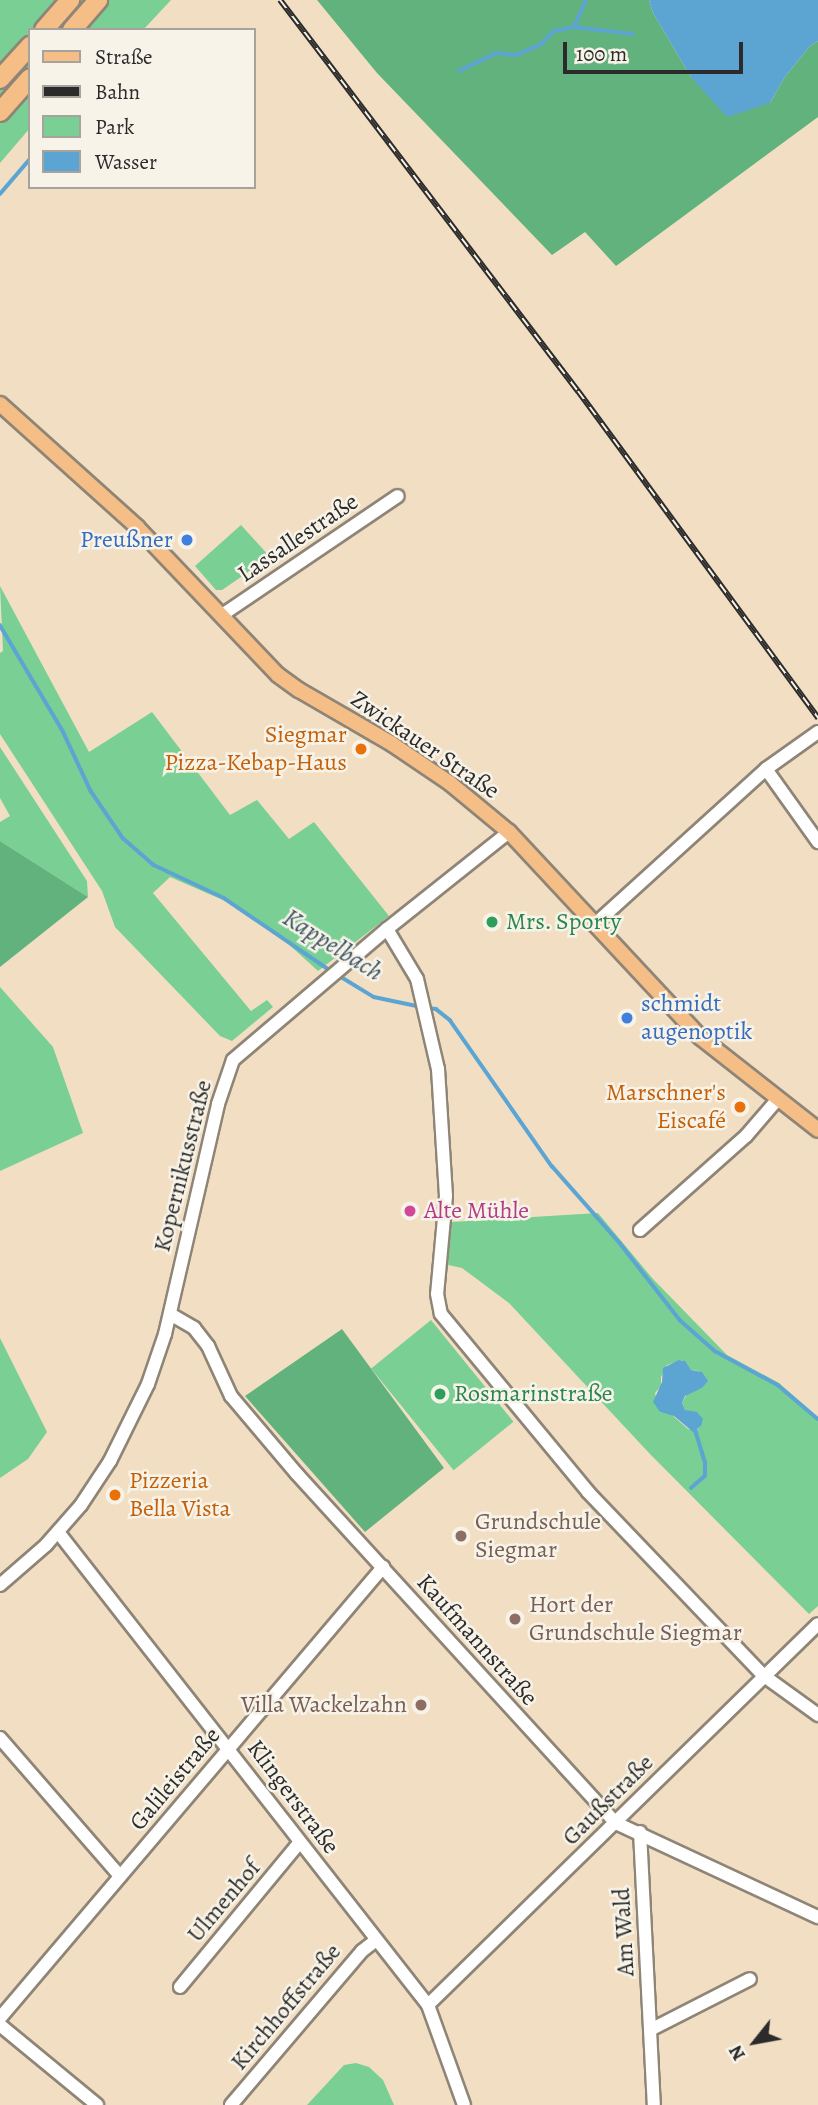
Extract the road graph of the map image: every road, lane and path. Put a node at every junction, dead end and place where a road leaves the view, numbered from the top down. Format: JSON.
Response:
{"nodes":[{"id":1,"x":69,"y":0,"type":"edge"},
{"id":2,"x":98,"y":0,"type":"edge"},
{"id":3,"x":46,"y":28,"type":"edge"},
{"id":4,"x":74,"y":28,"type":"edge"},
{"id":5,"x":28,"y":48,"type":"edge"},
{"id":6,"x":0,"y":79,"type":"edge"},
{"id":7,"x":28,"y":80,"type":"edge"},
{"id":8,"x":0,"y":112,"type":"edge"},
{"id":9,"x":0,"y":404,"type":"edge"},
{"id":10,"x":398,"y":496,"type":"dead end"},
{"id":11,"x":222,"y":615,"type":"junction"},
{"id":12,"x":818,"y":732,"type":"edge"},
{"id":13,"x":766,"y":769,"type":"junction"},
{"id":14,"x":509,"y":832,"type":"junction"},
{"id":15,"x":818,"y":842,"type":"edge"},
{"id":16,"x":594,"y":925,"type":"junction"},
{"id":17,"x":387,"y":929,"type":"junction"},
{"id":18,"x":778,"y":1100,"type":"junction"},
{"id":19,"x":818,"y":1130,"type":"edge"},
{"id":20,"x":640,"y":1230,"type":"dead end"},
{"id":21,"x":170,"y":1314,"type":"junction"},
{"id":22,"x":58,"y":1532,"type":"junction"},
{"id":23,"x":383,"y":1567,"type":"junction"},
{"id":24,"x":0,"y":1585,"type":"edge"},
{"id":25,"x":815,"y":1627,"type":"edge"},
{"id":26,"x":764,"y":1676,"type":"junction"},
{"id":27,"x":818,"y":1715,"type":"edge"},
{"id":28,"x":0,"y":1738,"type":"edge"},
{"id":29,"x":229,"y":1748,"type":"junction"},
{"id":30,"x":616,"y":1823,"type":"junction"},
{"id":31,"x":640,"y":1832,"type":"junction"},
{"id":32,"x":300,"y":1842,"type":"junction"},
{"id":33,"x":120,"y":1876,"type":"junction"},
{"id":34,"x":818,"y":1917,"type":"edge"},
{"id":35,"x":376,"y":1940,"type":"junction"},
{"id":36,"x":750,"y":1979,"type":"dead end"},
{"id":37,"x":180,"y":1987,"type":"dead end"},
{"id":38,"x":428,"y":2005,"type":"junction"},
{"id":39,"x":0,"y":2018,"type":"edge"},
{"id":40,"x":0,"y":2025,"type":"edge"},
{"id":41,"x":650,"y":2030,"type":"junction"},
{"id":42,"x":97,"y":2105,"type":"edge"},
{"id":43,"x":231,"y":2105,"type":"edge"},
{"id":44,"x":464,"y":2105,"type":"edge"},
{"id":45,"x":654,"y":2105,"type":"edge"}],
"edges":[{"from":1,"to":3,"type":"highway"},
{"from":2,"to":4,"type":"highway"},
{"from":5,"to":6,"type":"highway"},
{"from":7,"to":8,"type":"highway"},
{"from":9,"to":11,"type":"main road","name":"Zwickauer Straße"},
{"from":10,"to":11,"type":"street","name":"Lassallestraße"},
{"from":11,"to":14,"type":"main road","name":"Zwickauer Straße"},
{"from":12,"to":13,"type":"street"},
{"from":13,"to":15,"type":"street"},
{"from":13,"to":16,"type":"street"},
{"from":14,"to":16,"type":"main road","name":"Zwickauer Straße"},
{"from":14,"to":17,"type":"street","name":"Kopernikusstraße"},
{"from":16,"to":18,"type":"main road","name":"Zwickauer Straße"},
{"from":17,"to":21,"type":"street","name":"Kopernikusstraße"},
{"from":17,"to":26,"type":"street"},
{"from":18,"to":19,"type":"main road","name":"Zwickauer Straße"},
{"from":18,"to":20,"type":"street"},
{"from":21,"to":22,"type":"street","name":"Kopernikusstraße"},
{"from":21,"to":23,"type":"street","name":"Kaufmannstraße"},
{"from":22,"to":24,"type":"street","name":"Kopernikusstraße"},
{"from":22,"to":29,"type":"street","name":"Klingerstraße"},
{"from":23,"to":29,"type":"street","name":"Galileistraße"},
{"from":23,"to":30,"type":"street","name":"Kaufmannstraße"},
{"from":25,"to":26,"type":"street","name":"Gaußstraße"},
{"from":26,"to":27,"type":"street"},
{"from":26,"to":30,"type":"street","name":"Gaußstraße"},
{"from":28,"to":33,"type":"street"},
{"from":29,"to":32,"type":"street","name":"Klingerstraße"},
{"from":29,"to":33,"type":"street","name":"Galileistraße"},
{"from":30,"to":31,"type":"street","name":"Kaufmannstraße"},
{"from":30,"to":38,"type":"street","name":"Gaußstraße"},
{"from":31,"to":34,"type":"street","name":"Kaufmannstraße"},
{"from":31,"to":41,"type":"street","name":"Am Wald"},
{"from":32,"to":35,"type":"street","name":"Klingerstraße"},
{"from":32,"to":37,"type":"street","name":"Ulmenhof"},
{"from":33,"to":39,"type":"street","name":"Galileistraße"},
{"from":35,"to":38,"type":"street","name":"Klingerstraße"},
{"from":35,"to":43,"type":"street","name":"Kirchhoffstraße"},
{"from":36,"to":41,"type":"street"},
{"from":38,"to":44,"type":"street","name":"Klingerstraße"},
{"from":40,"to":42,"type":"street"},
{"from":41,"to":45,"type":"street","name":"Am Wald"}]}
